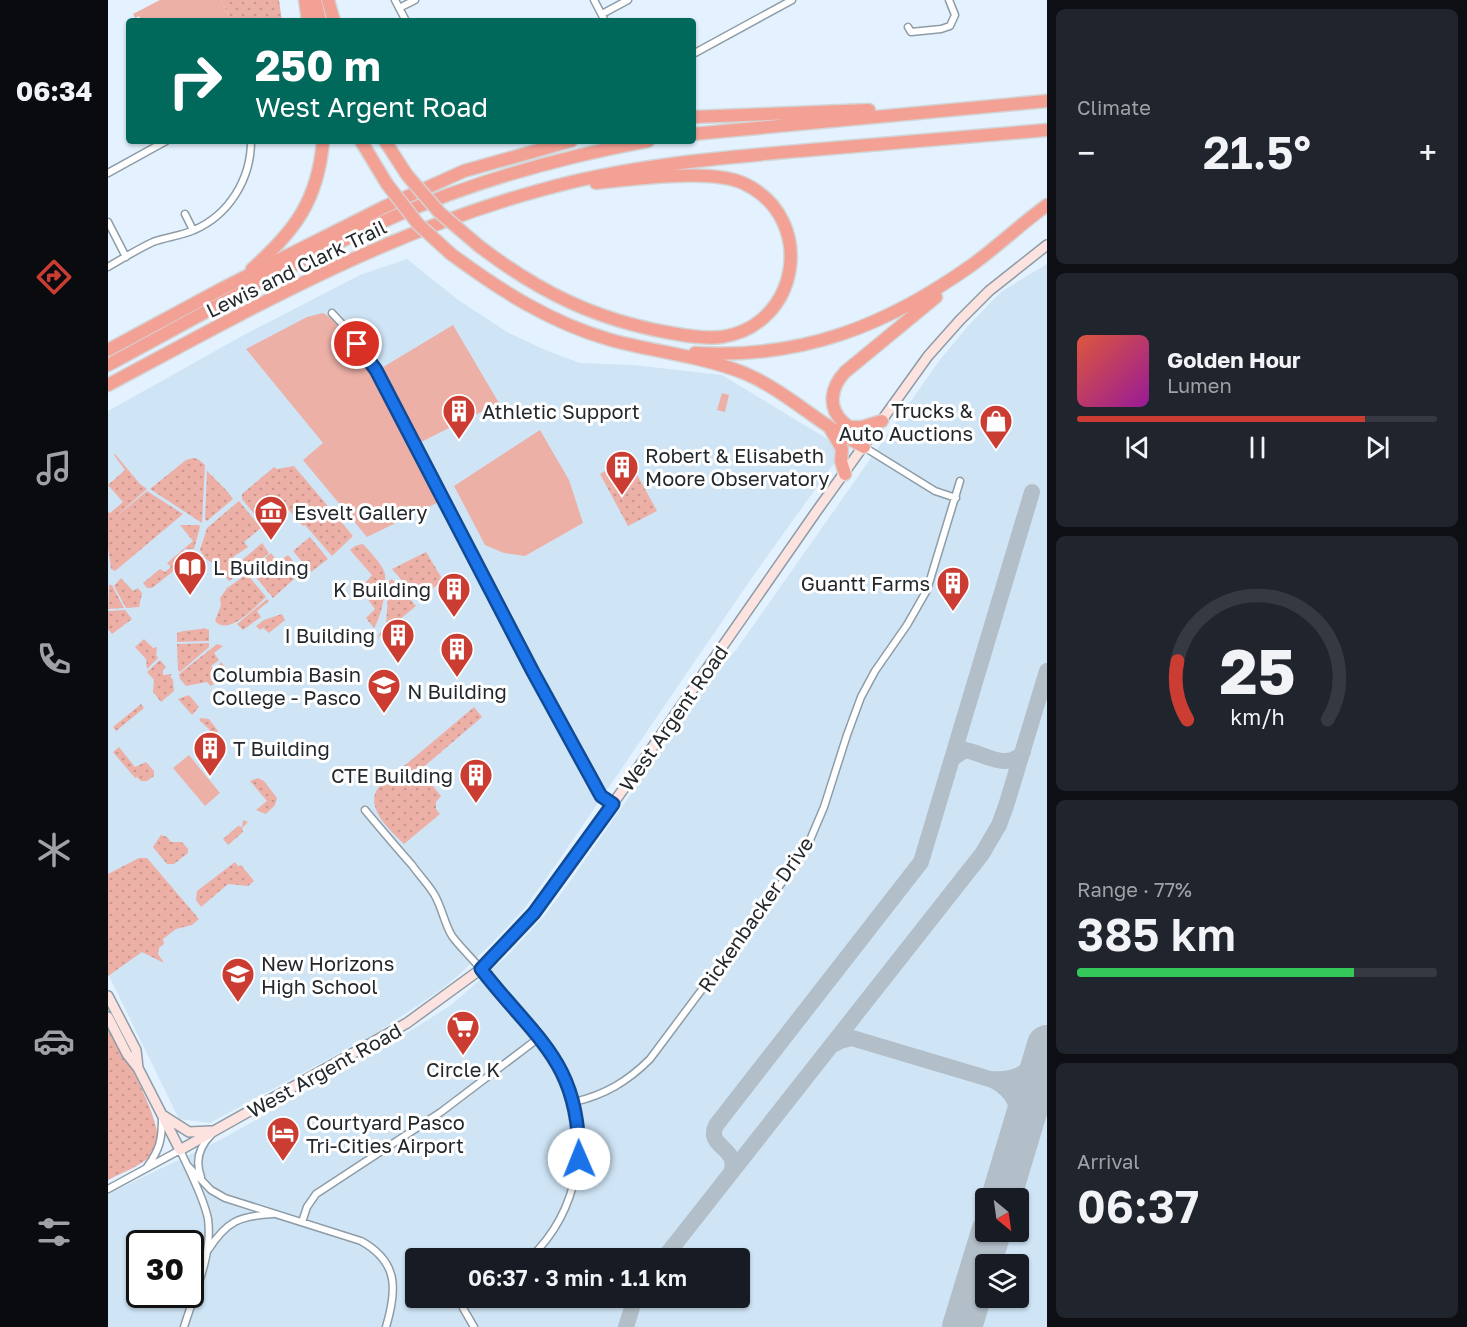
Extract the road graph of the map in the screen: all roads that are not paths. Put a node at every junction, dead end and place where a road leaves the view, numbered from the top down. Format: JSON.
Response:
{"nodes":[{"id":1,"x":305,"y":0,"type":"edge"},
{"id":2,"x":315,"y":0,"type":"edge"},
{"id":3,"x":328,"y":0,"type":"edge"},
{"id":4,"x":395,"y":0,"type":"edge"},
{"id":5,"x":415,"y":0,"type":"edge"},
{"id":6,"x":594,"y":0,"type":"edge"},
{"id":7,"x":628,"y":0,"type":"edge"},
{"id":8,"x":792,"y":0,"type":"edge"},
{"id":9,"x":949,"y":0,"type":"edge"},
{"id":10,"x":399,"y":8,"type":"junction"},
{"id":11,"x":308,"y":18,"type":"edge"},
{"id":12,"x":319,"y":18,"type":"edge"},
{"id":13,"x":332,"y":18,"type":"edge"},
{"id":14,"x":404,"y":18,"type":"edge"},
{"id":15,"x":603,"y":18,"type":"edge"},
{"id":16,"x":908,"y":27,"type":"dead end"},
{"id":17,"x":696,"y":52,"type":"edge"},
{"id":18,"x":1047,"y":101,"type":"edge"},
{"id":19,"x":1005,"y":105,"type":"junction"},
{"id":20,"x":696,"y":117,"type":"edge"},
{"id":21,"x":1047,"y":130,"type":"edge"},
{"id":22,"x":696,"y":134,"type":"edge"},
{"id":23,"x":161,"y":144,"type":"edge"},
{"id":24,"x":251,"y":144,"type":"edge"},
{"id":25,"x":323,"y":144,"type":"edge"},
{"id":26,"x":363,"y":144,"type":"edge"},
{"id":27,"x":387,"y":144,"type":"edge"},
{"id":28,"x":560,"y":144,"type":"edge"},
{"id":29,"x":634,"y":144,"type":"edge"},
{"id":30,"x":108,"y":173,"type":"edge"},
{"id":31,"x":542,"y":189,"type":"junction"},
{"id":32,"x":1047,"y":205,"type":"edge"},
{"id":33,"x":185,"y":214,"type":"dead end"},
{"id":34,"x":108,"y":222,"type":"edge"},
{"id":35,"x":193,"y":230,"type":"junction"},
{"id":36,"x":1047,"y":245,"type":"edge"},
{"id":37,"x":126,"y":257,"type":"junction"},
{"id":38,"x":974,"y":263,"type":"junction"},
{"id":39,"x":108,"y":267,"type":"edge"},
{"id":40,"x":224,"y":288,"type":"junction"},
{"id":41,"x":274,"y":297,"type":"junction"},
{"id":42,"x":332,"y":313,"type":"dead end"},
{"id":43,"x":652,"y":349,"type":"junction"},
{"id":44,"x":108,"y":350,"type":"edge"},
{"id":45,"x":108,"y":365,"type":"edge"},
{"id":46,"x":108,"y":386,"type":"edge"},
{"id":47,"x":108,"y":394,"type":"edge"},
{"id":48,"x":882,"y":421,"type":"junction"},
{"id":49,"x":829,"y":427,"type":"junction"},
{"id":50,"x":850,"y":427,"type":"junction"},
{"id":51,"x":864,"y":447,"type":"junction"},
{"id":52,"x":844,"y":474,"type":"junction"},
{"id":53,"x":960,"y":481,"type":"dead end"},
{"id":54,"x":956,"y":498,"type":"junction"},
{"id":55,"x":613,"y":804,"type":"junction"},
{"id":56,"x":365,"y":810,"type":"dead end"},
{"id":57,"x":481,"y":969,"type":"junction"},
{"id":58,"x":108,"y":996,"type":"edge"},
{"id":59,"x":108,"y":1017,"type":"edge"},
{"id":60,"x":540,"y":1037,"type":"junction"},
{"id":61,"x":138,"y":1068,"type":"junction"},
{"id":62,"x":574,"y":1102,"type":"junction"},
{"id":63,"x":162,"y":1115,"type":"junction"},
{"id":64,"x":217,"y":1130,"type":"junction"},
{"id":65,"x":180,"y":1150,"type":"junction"},
{"id":66,"x":187,"y":1165,"type":"junction"},
{"id":67,"x":147,"y":1168,"type":"junction"},
{"id":68,"x":203,"y":1181,"type":"junction"},
{"id":69,"x":108,"y":1189,"type":"edge"},
{"id":70,"x":278,"y":1214,"type":"junction"},
{"id":71,"x":302,"y":1222,"type":"junction"},
{"id":72,"x":541,"y":1248,"type":"edge"},
{"id":73,"x":206,"y":1253,"type":"junction"},
{"id":74,"x":463,"y":1308,"type":"edge"},
{"id":75,"x":184,"y":1327,"type":"edge"},
{"id":76,"x":386,"y":1327,"type":"edge"},
{"id":77,"x":474,"y":1327,"type":"edge"}],
"edges":[{"from":1,"to":11,"type":"highway"},
{"from":2,"to":12,"type":"highway"},
{"from":3,"to":13,"type":"highway"},
{"from":4,"to":10,"type":"street"},
{"from":5,"to":10,"type":"street"},
{"from":6,"to":15,"type":"street"},
{"from":7,"to":15,"type":"street"},
{"from":8,"to":17,"type":"street"},
{"from":9,"to":16,"type":"street"},
{"from":10,"to":14,"type":"street"},
{"from":18,"to":19,"type":"highway"},
{"from":19,"to":20,"type":"highway"},
{"from":19,"to":22,"type":"highway"},
{"from":21,"to":31,"type":"highway"},
{"from":23,"to":30,"type":"street"},
{"from":24,"to":35,"type":"street"},
{"from":25,"to":40,"type":"highway"},
{"from":26,"to":43,"type":"highway","bridge":true},
{"from":27,"to":31,"type":"highway","bridge":true},
{"from":28,"to":40,"type":"highway"},
{"from":29,"to":45,"type":"highway"},
{"from":31,"to":41,"type":"highway","name":"Lewis and Clark Trail"},
{"from":32,"to":38,"type":"highway"},
{"from":33,"to":35,"type":"street"},
{"from":34,"to":37,"type":"street"},
{"from":35,"to":37,"type":"street"},
{"from":36,"to":48,"type":"main road","name":"West Argent Road"},
{"from":37,"to":39,"type":"street"},
{"from":38,"to":43,"type":"highway"},
{"from":38,"to":50,"type":"highway"},
{"from":40,"to":44,"type":"highway","name":"Lewis and Clark Trail"},
{"from":41,"to":46,"type":"highway","name":"Lewis and Clark Trail"},
{"from":41,"to":47,"type":"highway"},
{"from":42,"to":55,"type":"street"},
{"from":43,"to":49,"type":"highway"},
{"from":48,"to":50,"type":"highway"},
{"from":48,"to":51,"type":"main road","name":"West Argent Road"},
{"from":49,"to":51,"type":"highway"},
{"from":49,"to":52,"type":"highway"},
{"from":50,"to":51,"type":"highway"},
{"from":51,"to":52,"type":"main road","name":"West Argent Road"},
{"from":51,"to":54,"type":"street"},
{"from":52,"to":55,"type":"main road","name":"West Argent Road"},
{"from":53,"to":54,"type":"street","name":"Rickenbacker Drive"},
{"from":54,"to":62,"type":"street","name":"Rickenbacker Drive"},
{"from":55,"to":57,"type":"main road","name":"West Argent Road"},
{"from":56,"to":57,"type":"street"},
{"from":57,"to":60,"type":"street"},
{"from":57,"to":64,"type":"main road","name":"West Argent Road"},
{"from":58,"to":61,"type":"main road"},
{"from":59,"to":61,"type":"main road"},
{"from":60,"to":62,"type":"street"},
{"from":60,"to":71,"type":"street"},
{"from":61,"to":63,"type":"main road"},
{"from":62,"to":72,"type":"street"},
{"from":63,"to":64,"type":"main road"},
{"from":63,"to":65,"type":"main road"},
{"from":63,"to":67,"type":"street"},
{"from":64,"to":65,"type":"main road","name":"West Argent Road"},
{"from":64,"to":68,"type":"street"},
{"from":65,"to":66,"type":"street"},
{"from":65,"to":67,"type":"street","name":"West Argent Road"},
{"from":66,"to":68,"type":"street"},
{"from":66,"to":73,"type":"street"},
{"from":67,"to":69,"type":"street","name":"West Argent Road"},
{"from":68,"to":70,"type":"street"},
{"from":70,"to":71,"type":"street"},
{"from":70,"to":73,"type":"street"},
{"from":71,"to":76,"type":"street"},
{"from":73,"to":75,"type":"street"},
{"from":74,"to":77,"type":"street"}]}
